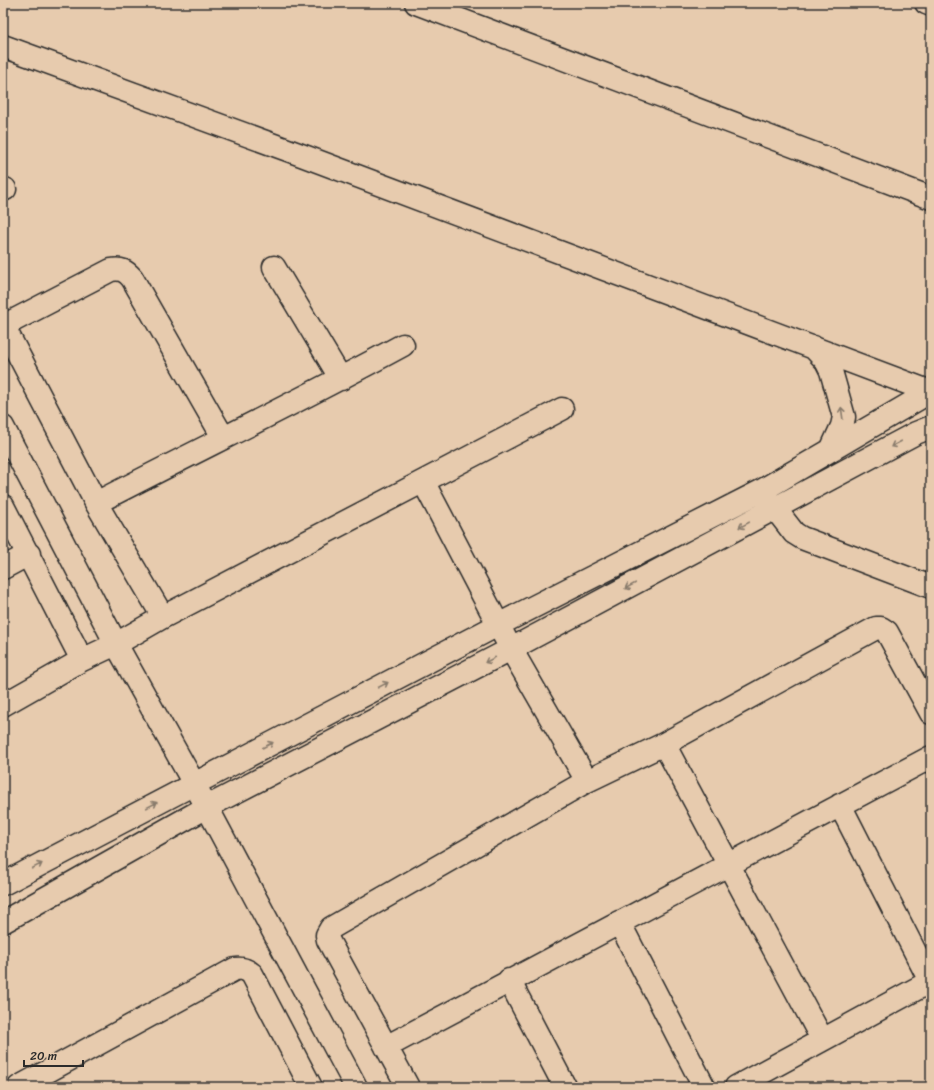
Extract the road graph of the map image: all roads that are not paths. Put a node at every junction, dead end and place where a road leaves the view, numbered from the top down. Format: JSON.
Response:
{"nodes":[{"id":1,"x":416,"y":3,"type":"edge"},
{"id":2,"x":926,"y":3,"type":"edge"},
{"id":3,"x":931,"y":5,"type":"edge"},
{"id":4,"x":3,"y":46,"type":"edge"},
{"id":5,"x":931,"y":198,"type":"edge"},
{"id":6,"x":274,"y":267,"type":"dead end"},
{"id":7,"x":3,"y":326,"type":"edge"},
{"id":8,"x":403,"y":345,"type":"dead end"},
{"id":9,"x":813,"y":347,"type":"junction"},
{"id":10,"x":341,"y":379,"type":"junction"},
{"id":11,"x":931,"y":392,"type":"edge"},
{"id":12,"x":562,"y":409,"type":"dead end"},
{"id":13,"x":3,"y":427,"type":"edge"},
{"id":14,"x":931,"y":427,"type":"edge"},
{"id":15,"x":223,"y":437,"type":"junction"},
{"id":16,"x":831,"y":450,"type":"junction"},
{"id":17,"x":424,"y":483,"type":"junction"},
{"id":18,"x":761,"y":491,"type":"junction"},
{"id":19,"x":96,"y":503,"type":"junction"},
{"id":20,"x":3,"y":506,"type":"edge"},
{"id":21,"x":776,"y":509,"type":"junction"},
{"id":22,"x":28,"y":554,"type":"junction"},
{"id":23,"x":3,"y":568,"type":"edge"},
{"id":24,"x":931,"y":587,"type":"edge"},
{"id":25,"x":162,"y":617,"type":"junction"},
{"id":26,"x":498,"y":625,"type":"junction"},
{"id":27,"x":116,"y":644,"type":"junction"},
{"id":28,"x":511,"y":649,"type":"junction"},
{"id":29,"x":82,"y":660,"type":"junction"},
{"id":30,"x":3,"y":705,"type":"edge"},
{"id":31,"x":931,"y":714,"type":"edge"},
{"id":32,"x":664,"y":744,"type":"junction"},
{"id":33,"x":931,"y":757,"type":"edge"},
{"id":34,"x":587,"y":781,"type":"junction"},
{"id":35,"x":193,"y":784,"type":"junction"},
{"id":36,"x":840,"y":805,"type":"junction"},
{"id":37,"x":207,"y":807,"type":"junction"},
{"id":38,"x":728,"y":864,"type":"junction"},
{"id":39,"x":3,"y":884,"type":"edge"},
{"id":40,"x":3,"y":922,"type":"edge"},
{"id":41,"x":619,"y":922,"type":"junction"},
{"id":42,"x":509,"y":980,"type":"junction"},
{"id":43,"x":931,"y":981,"type":"edge"},
{"id":44,"x":822,"y":1039,"type":"junction"},
{"id":45,"x":386,"y":1047,"type":"junction"},
{"id":46,"x":306,"y":1085,"type":"edge"},
{"id":47,"x":19,"y":1087,"type":"edge"},
{"id":48,"x":356,"y":1087,"type":"edge"},
{"id":49,"x":408,"y":1087,"type":"edge"},
{"id":50,"x":565,"y":1087,"type":"edge"},
{"id":51,"x":704,"y":1087,"type":"edge"},
{"id":52,"x":736,"y":1087,"type":"edge"}],
"edges":[{"from":1,"to":5,"type":"street"},
{"from":2,"to":3,"type":"street"},
{"from":4,"to":9,"type":"street"},
{"from":6,"to":10,"type":"street"},
{"from":7,"to":15,"type":"street"},
{"from":7,"to":19,"type":"street"},
{"from":8,"to":10,"type":"street"},
{"from":9,"to":11,"type":"street"},
{"from":16,"to":9,"type":"street","one_way":true},
{"from":10,"to":15,"type":"street"},
{"from":11,"to":16,"type":"street"},
{"from":12,"to":17,"type":"street"},
{"from":13,"to":27,"type":"street"},
{"from":14,"to":21,"type":"street","one_way":true},
{"from":15,"to":19,"type":"street"},
{"from":16,"to":18,"type":"street"},
{"from":17,"to":25,"type":"street"},
{"from":17,"to":26,"type":"street"},
{"from":18,"to":21,"type":"street"},
{"from":18,"to":26,"type":"street"},
{"from":19,"to":25,"type":"street"},
{"from":20,"to":22,"type":"street"},
{"from":21,"to":24,"type":"street"},
{"from":21,"to":28,"type":"street","one_way":true},
{"from":22,"to":23,"type":"street"},
{"from":22,"to":29,"type":"street"},
{"from":25,"to":27,"type":"street"},
{"from":26,"to":28,"type":"street"},
{"from":35,"to":26,"type":"street","one_way":true},
{"from":27,"to":29,"type":"street"},
{"from":27,"to":35,"type":"street"},
{"from":28,"to":34,"type":"street"},
{"from":28,"to":37,"type":"street","one_way":true},
{"from":29,"to":30,"type":"street"},
{"from":31,"to":32,"type":"street"},
{"from":32,"to":34,"type":"street"},
{"from":32,"to":38,"type":"street"},
{"from":33,"to":36,"type":"street"},
{"from":34,"to":45,"type":"street"},
{"from":35,"to":37,"type":"street"},
{"from":39,"to":35,"type":"street","one_way":true},
{"from":36,"to":38,"type":"street"},
{"from":36,"to":43,"type":"street"},
{"from":37,"to":40,"type":"street"},
{"from":37,"to":48,"type":"street"},
{"from":38,"to":41,"type":"street"},
{"from":38,"to":44,"type":"street"},
{"from":41,"to":42,"type":"street"},
{"from":41,"to":51,"type":"street"},
{"from":42,"to":45,"type":"street"},
{"from":42,"to":50,"type":"street"},
{"from":43,"to":44,"type":"street"},
{"from":44,"to":52,"type":"street"},
{"from":45,"to":49,"type":"street"},
{"from":46,"to":47,"type":"street"}]}
